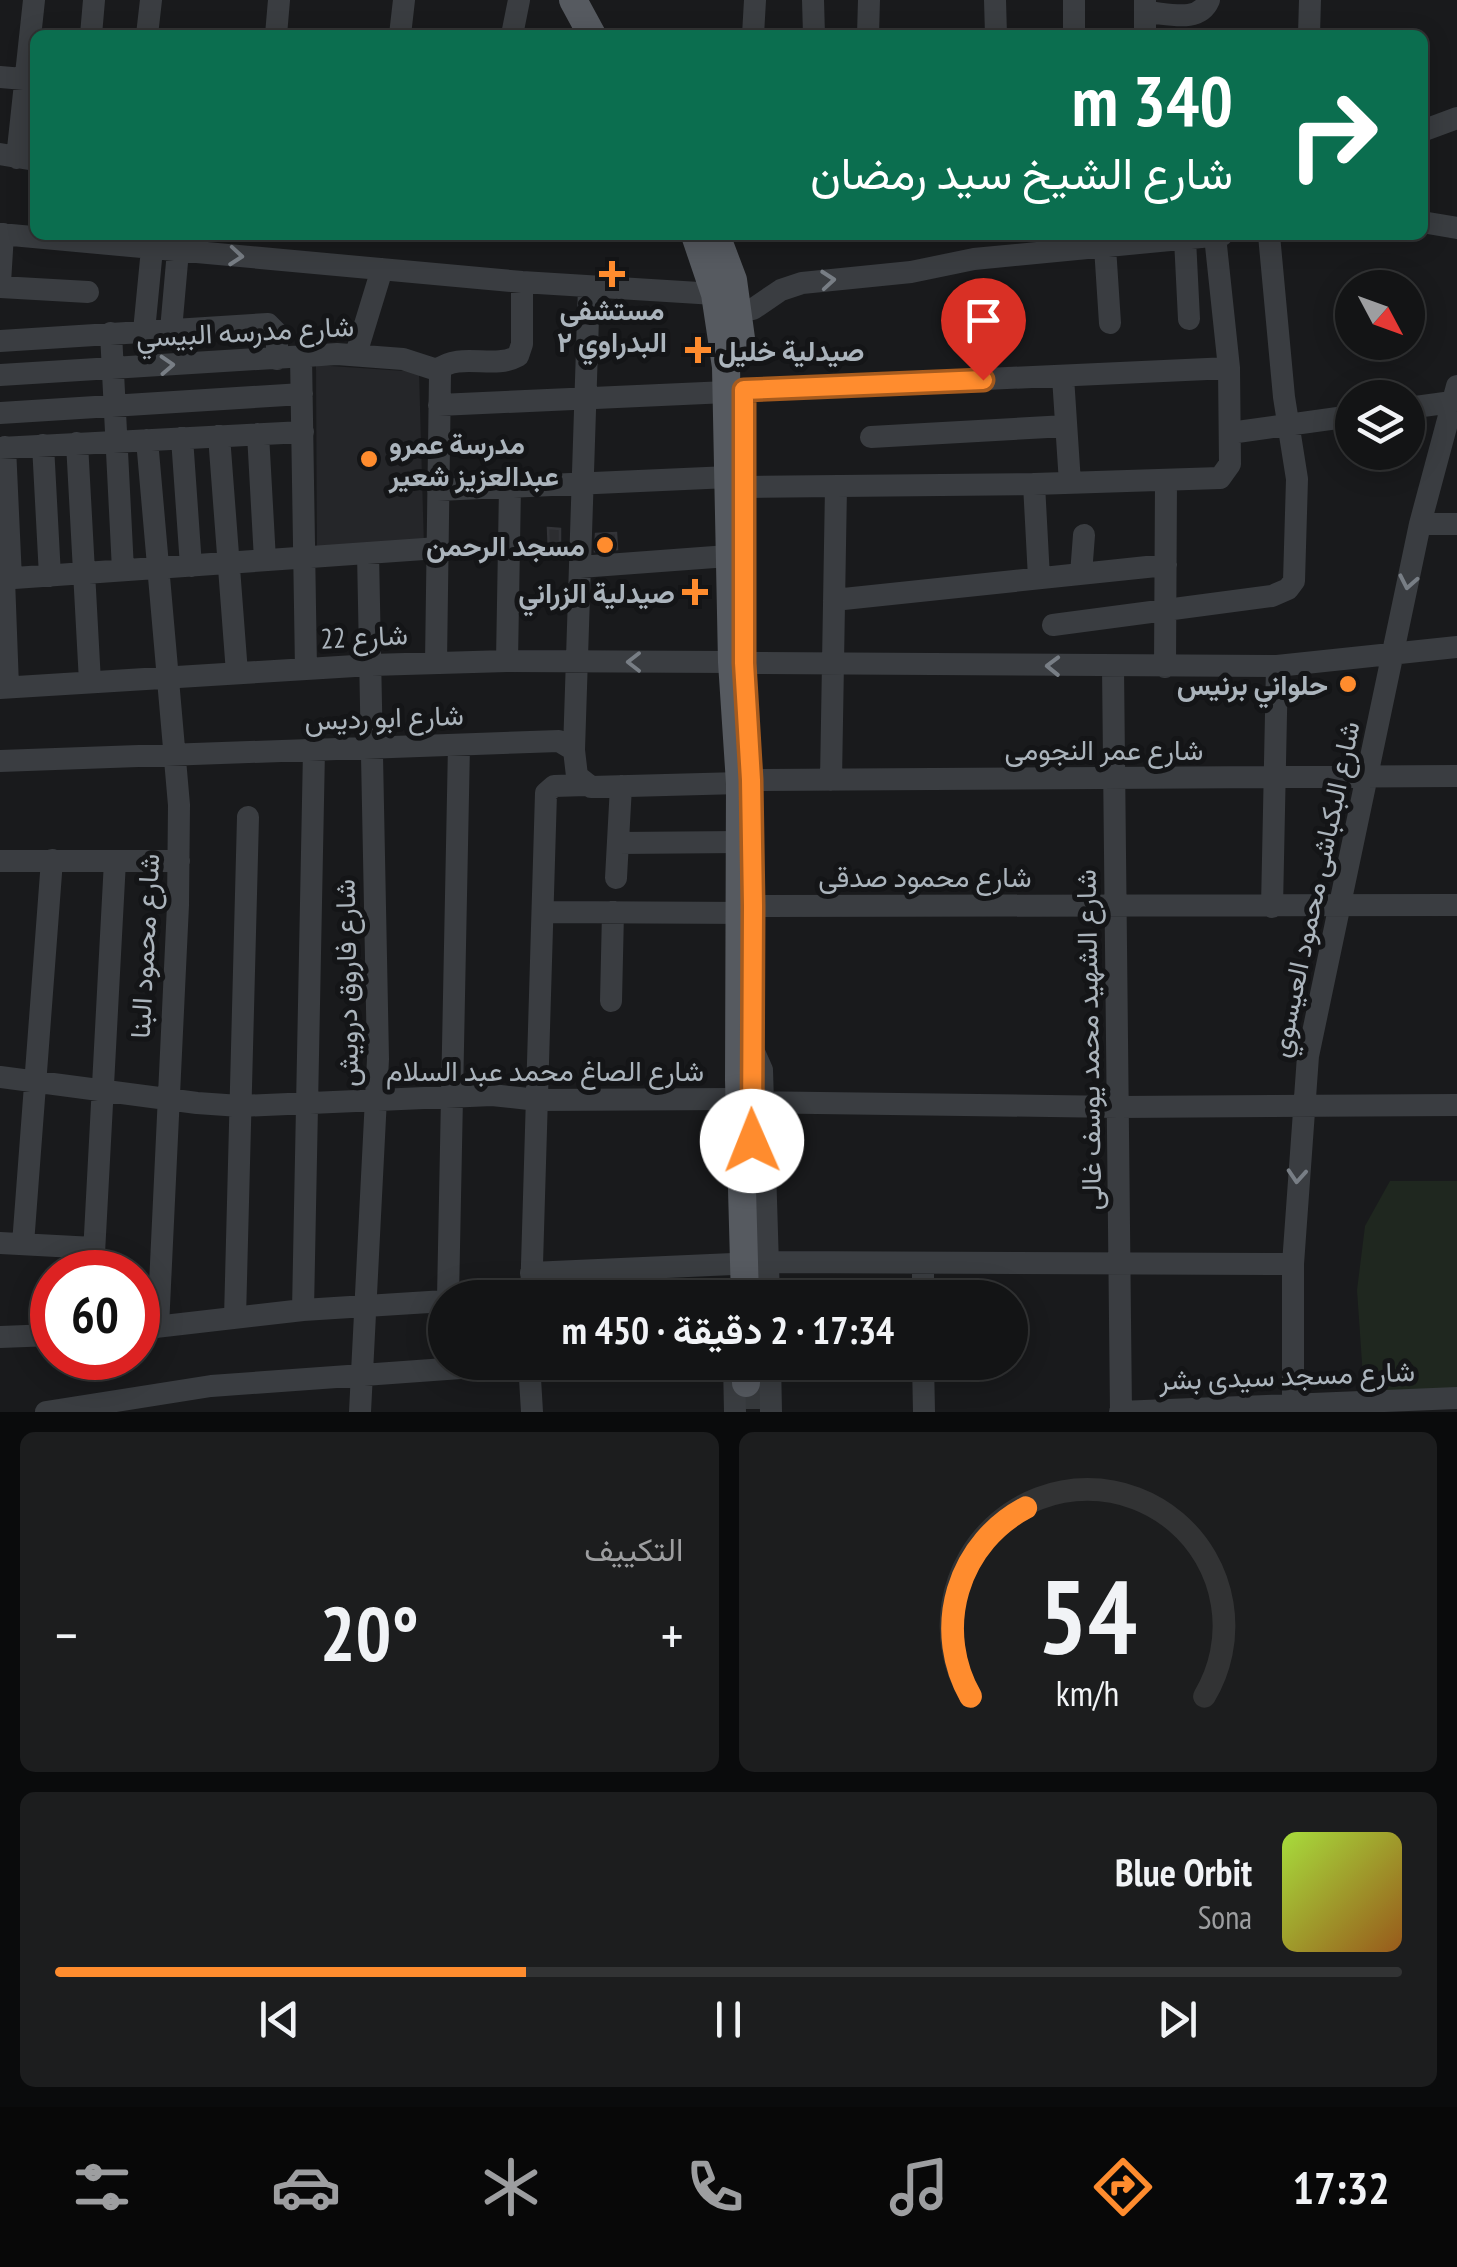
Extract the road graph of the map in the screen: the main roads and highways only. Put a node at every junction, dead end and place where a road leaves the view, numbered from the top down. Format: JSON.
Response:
{"nodes":[{"id":1,"x":573,"y":0,"type":"edge"},
{"id":2,"x":591,"y":0,"type":"edge"},
{"id":3,"x":589,"y":30,"type":"edge"},
{"id":4,"x":606,"y":30,"type":"edge"},
{"id":5,"x":697,"y":240,"type":"edge"},
{"id":6,"x":718,"y":240,"type":"edge"},
{"id":7,"x":727,"y":302,"type":"junction"},
{"id":8,"x":736,"y":482,"type":"junction"},
{"id":9,"x":738,"y":663,"type":"junction"},
{"id":10,"x":746,"y":781,"type":"junction"},
{"id":11,"x":749,"y":910,"type":"junction"},
{"id":12,"x":746,"y":1096,"type":"junction"},
{"id":13,"x":744,"y":1280,"type":"edge"},
{"id":14,"x":753,"y":1280,"type":"edge"}],
"edges":[{"from":1,"to":3,"type":"main road"},
{"from":2,"to":4,"type":"main road"},
{"from":5,"to":7,"type":"main road"},
{"from":6,"to":7,"type":"main road"},
{"from":7,"to":8,"type":"main road"},
{"from":8,"to":9,"type":"main road"},
{"from":8,"to":9,"type":"main road"},
{"from":9,"to":10,"type":"main road"},
{"from":10,"to":11,"type":"main road"},
{"from":10,"to":11,"type":"main road"},
{"from":11,"to":12,"type":"main road"},
{"from":11,"to":12,"type":"main road"},
{"from":12,"to":13,"type":"main road"},
{"from":12,"to":14,"type":"main road"}]}
